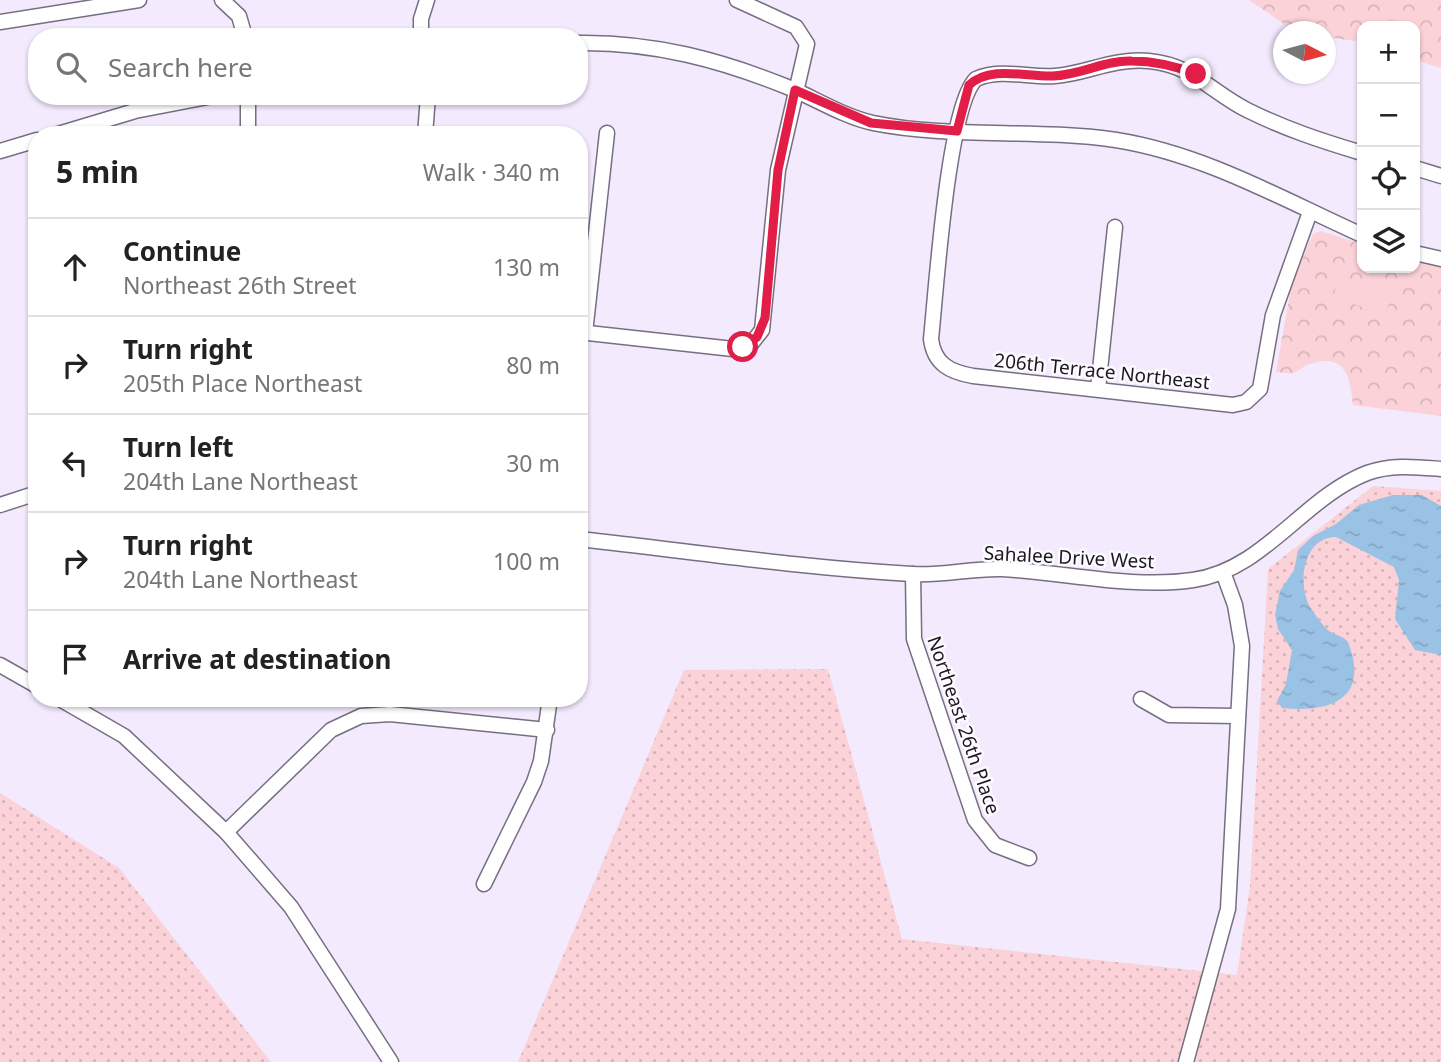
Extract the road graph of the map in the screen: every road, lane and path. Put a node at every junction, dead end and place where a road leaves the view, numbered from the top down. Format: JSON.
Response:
{"nodes":[{"id":1,"x":139,"y":0,"type":"edge"},
{"id":2,"x":222,"y":0,"type":"edge"},
{"id":3,"x":427,"y":0,"type":"edge"},
{"id":4,"x":737,"y":0,"type":"edge"},
{"id":5,"x":0,"y":22,"type":"edge"},
{"id":6,"x":242,"y":28,"type":"edge"},
{"id":7,"x":421,"y":28,"type":"edge"},
{"id":8,"x":588,"y":43,"type":"edge"},
{"id":9,"x":795,"y":90,"type":"junction"},
{"id":10,"x":163,"y":105,"type":"edge"},
{"id":11,"x":248,"y":105,"type":"edge"},
{"id":12,"x":427,"y":105,"type":"edge"},
{"id":13,"x":94,"y":126,"type":"edge"},
{"id":14,"x":248,"y":126,"type":"edge"},
{"id":15,"x":426,"y":126,"type":"edge"},
{"id":16,"x":957,"y":131,"type":"junction"},
{"id":17,"x":607,"y":133,"type":"dead end"},
{"id":18,"x":28,"y":143,"type":"edge"},
{"id":19,"x":0,"y":151,"type":"edge"},
{"id":20,"x":1357,"y":151,"type":"edge"},
{"id":21,"x":1420,"y":170,"type":"edge"},
{"id":22,"x":1441,"y":176,"type":"edge"},
{"id":23,"x":1310,"y":212,"type":"junction"},
{"id":24,"x":1115,"y":226,"type":"dead end"},
{"id":25,"x":1357,"y":233,"type":"edge"},
{"id":26,"x":1420,"y":254,"type":"edge"},
{"id":27,"x":1441,"y":259,"type":"edge"},
{"id":28,"x":588,"y":285,"type":"edge"},
{"id":29,"x":588,"y":334,"type":"edge"},
{"id":30,"x":1098,"y":389,"type":"junction"},
{"id":31,"x":1441,"y":469,"type":"edge"},
{"id":32,"x":28,"y":496,"type":"edge"},
{"id":33,"x":0,"y":505,"type":"edge"},
{"id":34,"x":588,"y":540,"type":"edge"},
{"id":35,"x":1223,"y":572,"type":"junction"},
{"id":36,"x":912,"y":575,"type":"junction"},
{"id":37,"x":0,"y":664,"type":"edge"},
{"id":38,"x":28,"y":681,"type":"edge"},
{"id":39,"x":1141,"y":699,"type":"dead end"},
{"id":40,"x":74,"y":707,"type":"edge"},
{"id":41,"x":549,"y":707,"type":"edge"},
{"id":42,"x":1238,"y":716,"type":"junction"},
{"id":43,"x":547,"y":730,"type":"junction"},
{"id":44,"x":226,"y":832,"type":"junction"},
{"id":45,"x":1029,"y":858,"type":"dead end"},
{"id":46,"x":484,"y":884,"type":"dead end"},
{"id":47,"x":391,"y":1062,"type":"edge"},
{"id":48,"x":1186,"y":1062,"type":"edge"}],
"edges":[{"from":1,"to":5,"type":"street"},
{"from":2,"to":6,"type":"street"},
{"from":3,"to":7,"type":"street"},
{"from":4,"to":9,"type":"street"},
{"from":8,"to":9,"type":"street"},
{"from":9,"to":16,"type":"street"},
{"from":9,"to":29,"type":"street"},
{"from":10,"to":13,"type":"street"},
{"from":11,"to":14,"type":"street"},
{"from":12,"to":15,"type":"street"},
{"from":16,"to":20,"type":"street"},
{"from":16,"to":23,"type":"street"},
{"from":16,"to":30,"type":"street","name":"206th Terrace Northeast"},
{"from":17,"to":28,"type":"street"},
{"from":18,"to":19,"type":"street"},
{"from":21,"to":22,"type":"street"},
{"from":23,"to":25,"type":"street"},
{"from":23,"to":30,"type":"street","name":"206th Terrace Northeast"},
{"from":24,"to":30,"type":"street"},
{"from":26,"to":27,"type":"street"},
{"from":31,"to":35,"type":"street","name":"Sahalee Drive West"},
{"from":32,"to":33,"type":"street"},
{"from":34,"to":36,"type":"street","name":"Sahalee Drive West"},
{"from":35,"to":36,"type":"street","name":"Sahalee Drive West"},
{"from":35,"to":42,"type":"street"},
{"from":36,"to":45,"type":"street","name":"Northeast 26th Place"},
{"from":37,"to":38,"type":"street"},
{"from":39,"to":42,"type":"street"},
{"from":40,"to":44,"type":"street"},
{"from":41,"to":43,"type":"street"},
{"from":42,"to":48,"type":"street"},
{"from":43,"to":44,"type":"street"},
{"from":43,"to":46,"type":"street"},
{"from":44,"to":47,"type":"street"}]}
